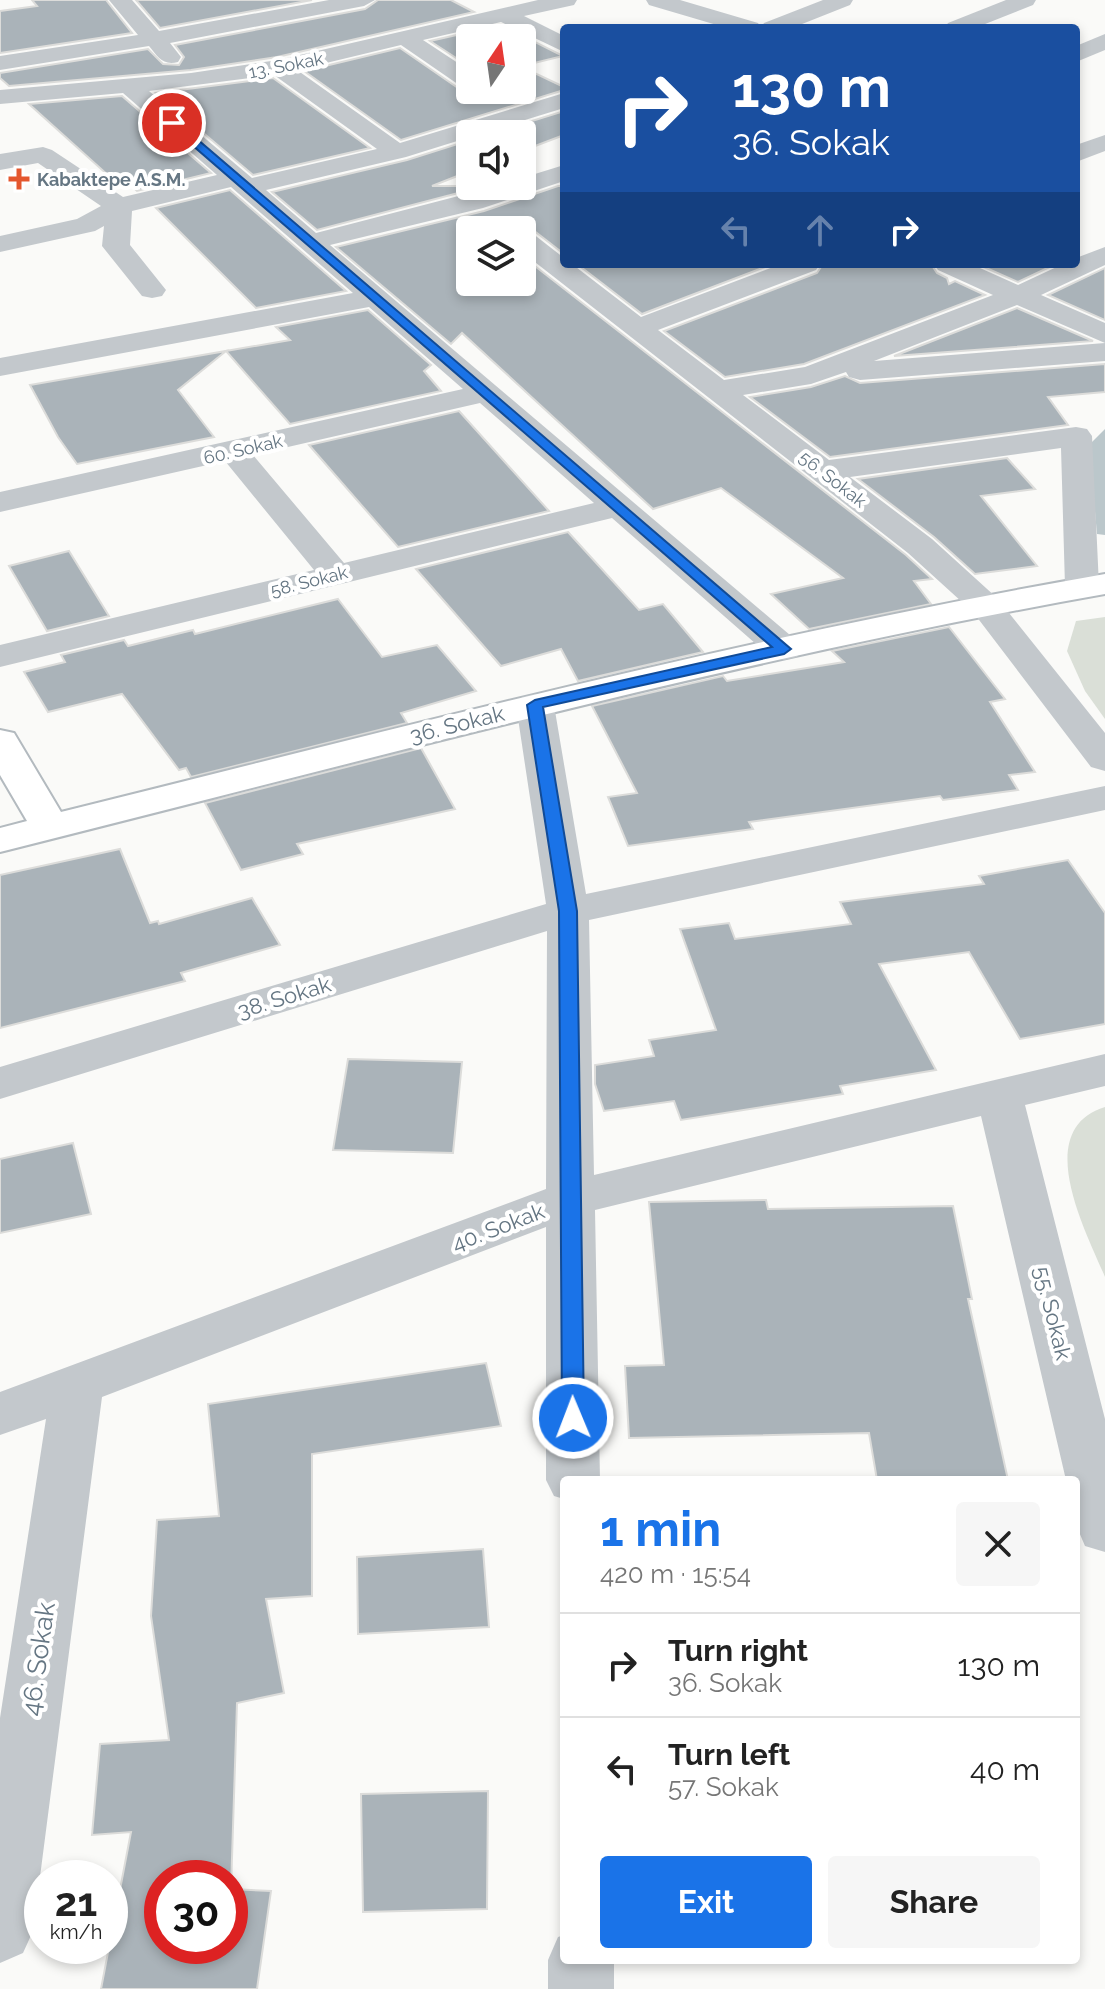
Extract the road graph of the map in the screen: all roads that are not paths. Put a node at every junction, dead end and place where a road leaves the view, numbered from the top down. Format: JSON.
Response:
{"nodes":[{"id":1,"x":120,"y":0,"type":"edge"},
{"id":2,"x":259,"y":0,"type":"edge"},
{"id":3,"x":364,"y":0,"type":"edge"},
{"id":4,"x":566,"y":0,"type":"edge"},
{"id":5,"x":657,"y":0,"type":"edge"},
{"id":6,"x":838,"y":0,"type":"edge"},
{"id":7,"x":1025,"y":0,"type":"edge"},
{"id":8,"x":507,"y":16,"type":"junction"},
{"id":9,"x":276,"y":18,"type":"junction"},
{"id":10,"x":737,"y":24,"type":"edge"},
{"id":11,"x":781,"y":24,"type":"edge"},
{"id":12,"x":966,"y":24,"type":"edge"},
{"id":13,"x":153,"y":39,"type":"junction"},
{"id":14,"x":407,"y":39,"type":"junction"},
{"id":15,"x":1105,"y":41,"type":"edge"},
{"id":16,"x":560,"y":43,"type":"edge"},
{"id":17,"x":1080,"y":53,"type":"edge"},
{"id":18,"x":0,"y":63,"type":"edge"},
{"id":19,"x":278,"y":67,"type":"junction"},
{"id":20,"x":456,"y":72,"type":"edge"},
{"id":21,"x":191,"y":80,"type":"junction"},
{"id":22,"x":129,"y":86,"type":"junction"},
{"id":23,"x":1,"y":94,"type":"edge"},
{"id":24,"x":560,"y":101,"type":"edge"},
{"id":25,"x":504,"y":104,"type":"edge"},
{"id":26,"x":520,"y":115,"type":"junction"},
{"id":27,"x":1080,"y":125,"type":"edge"},
{"id":28,"x":1105,"y":134,"type":"edge"},
{"id":29,"x":1105,"y":142,"type":"edge"},
{"id":30,"x":397,"y":152,"type":"junction"},
{"id":31,"x":1080,"y":152,"type":"edge"},
{"id":32,"x":0,"y":162,"type":"edge"},
{"id":33,"x":560,"y":174,"type":"edge"},
{"id":34,"x":242,"y":183,"type":"junction"},
{"id":35,"x":474,"y":202,"type":"junction"},
{"id":36,"x":119,"y":206,"type":"junction"},
{"id":37,"x":492,"y":216,"type":"edge"},
{"id":38,"x":310,"y":242,"type":"junction"},
{"id":39,"x":0,"y":244,"type":"edge"},
{"id":40,"x":536,"y":247,"type":"edge"},
{"id":41,"x":1105,"y":255,"type":"edge"},
{"id":42,"x":557,"y":258,"type":"edge"},
{"id":43,"x":1080,"y":266,"type":"edge"},
{"id":44,"x":568,"y":268,"type":"edge"},
{"id":45,"x":795,"y":268,"type":"edge"},
{"id":46,"x":957,"y":268,"type":"edge"},
{"id":47,"x":1077,"y":268,"type":"edge"},
{"id":48,"x":152,"y":290,"type":"dead end"},
{"id":49,"x":1018,"y":295,"type":"junction"},
{"id":50,"x":375,"y":297,"type":"junction"},
{"id":51,"x":637,"y":328,"type":"junction"},
{"id":52,"x":1105,"y":334,"type":"edge"},
{"id":53,"x":1105,"y":352,"type":"edge"},
{"id":54,"x":0,"y":367,"type":"edge"},
{"id":55,"x":811,"y":375,"type":"junction"},
{"id":56,"x":718,"y":390,"type":"junction"},
{"id":57,"x":486,"y":393,"type":"junction"},
{"id":58,"x":233,"y":451,"type":"junction"},
{"id":59,"x":821,"y":471,"type":"junction"},
{"id":60,"x":0,"y":502,"type":"edge"},
{"id":61,"x":618,"y":507,"type":"junction"},
{"id":62,"x":335,"y":574,"type":"junction"},
{"id":63,"x":1093,"y":585,"type":"edge"},
{"id":64,"x":985,"y":605,"type":"junction"},
{"id":65,"x":784,"y":649,"type":"junction"},
{"id":66,"x":0,"y":656,"type":"edge"},
{"id":67,"x":535,"y":705,"type":"junction"},
{"id":68,"x":0,"y":741,"type":"edge"},
{"id":69,"x":1105,"y":759,"type":"edge"},
{"id":70,"x":1105,"y":798,"type":"edge"},
{"id":71,"x":50,"y":827,"type":"junction"},
{"id":72,"x":0,"y":840,"type":"edge"},
{"id":73,"x":568,"y":911,"type":"junction"},
{"id":74,"x":1105,"y":1070,"type":"edge"},
{"id":75,"x":0,"y":1083,"type":"edge"},
{"id":76,"x":1000,"y":1097,"type":"junction"},
{"id":77,"x":569,"y":1199,"type":"junction"},
{"id":78,"x":77,"y":1387,"type":"junction"},
{"id":79,"x":0,"y":1414,"type":"edge"},
{"id":80,"x":573,"y":1476,"type":"edge"},
{"id":81,"x":1105,"y":1529,"type":"edge"},
{"id":82,"x":1,"y":1916,"type":"edge"},
{"id":83,"x":581,"y":1964,"type":"edge"},
{"id":84,"x":581,"y":1989,"type":"edge"}],
"edges":[{"from":1,"to":13,"type":"street"},
{"from":2,"to":9,"type":"street"},
{"from":3,"to":9,"type":"street"},
{"from":4,"to":8,"type":"street","name":"13. Sokak"},
{"from":5,"to":10,"type":"street"},
{"from":6,"to":11,"type":"street"},
{"from":7,"to":12,"type":"street"},
{"from":8,"to":14,"type":"street","name":"13. Sokak"},
{"from":8,"to":16,"type":"street"},
{"from":9,"to":13,"type":"street"},
{"from":13,"to":18,"type":"street"},
{"from":13,"to":21,"type":"street"},
{"from":14,"to":19,"type":"street","name":"13. Sokak"},
{"from":14,"to":20,"type":"street"},
{"from":15,"to":17,"type":"street"},
{"from":19,"to":21,"type":"street","name":"13. Sokak"},
{"from":19,"to":30,"type":"street"},
{"from":21,"to":22,"type":"street","name":"13. Sokak"},
{"from":22,"to":23,"type":"street","name":"13. Sokak"},
{"from":22,"to":34,"type":"street"},
{"from":24,"to":26,"type":"street"},
{"from":25,"to":26,"type":"street"},
{"from":26,"to":30,"type":"street"},
{"from":27,"to":28,"type":"street"},
{"from":29,"to":31,"type":"street"},
{"from":30,"to":34,"type":"street"},
{"from":32,"to":36,"type":"street"},
{"from":33,"to":35,"type":"street"},
{"from":34,"to":36,"type":"street"},
{"from":34,"to":38,"type":"street"},
{"from":35,"to":37,"type":"street"},
{"from":35,"to":38,"type":"street"},
{"from":36,"to":39,"type":"street"},
{"from":36,"to":48,"type":"street"},
{"from":38,"to":50,"type":"street"},
{"from":40,"to":42,"type":"street","name":"56. Sokak"},
{"from":41,"to":43,"type":"street"},
{"from":44,"to":51,"type":"street","name":"56. Sokak"},
{"from":45,"to":51,"type":"street"},
{"from":46,"to":49,"type":"street"},
{"from":47,"to":49,"type":"street"},
{"from":49,"to":52,"type":"street"},
{"from":49,"to":55,"type":"street"},
{"from":50,"to":54,"type":"street"},
{"from":50,"to":57,"type":"street"},
{"from":51,"to":56,"type":"street","name":"56. Sokak"},
{"from":53,"to":55,"type":"street"},
{"from":55,"to":56,"type":"street"},
{"from":56,"to":59,"type":"street","name":"56. Sokak"},
{"from":57,"to":58,"type":"street","name":"60. Sokak"},
{"from":57,"to":61,"type":"street"},
{"from":58,"to":60,"type":"street","name":"60. Sokak"},
{"from":58,"to":62,"type":"street"},
{"from":59,"to":63,"type":"street"},
{"from":59,"to":64,"type":"street","name":"56. Sokak"},
{"from":61,"to":62,"type":"street","name":"58. Sokak"},
{"from":61,"to":65,"type":"street"},
{"from":62,"to":66,"type":"street","name":"58. Sokak"},
{"from":63,"to":64,"type":"main road","name":"36. Sokak"},
{"from":64,"to":65,"type":"main road","name":"36. Sokak"},
{"from":64,"to":69,"type":"street","name":"56. Sokak"},
{"from":65,"to":67,"type":"main road","name":"36. Sokak"},
{"from":67,"to":71,"type":"main road","name":"36. Sokak"},
{"from":67,"to":73,"type":"street"},
{"from":68,"to":71,"type":"main road"},
{"from":70,"to":73,"type":"street","name":"38. Sokak"},
{"from":71,"to":72,"type":"main road","name":"36. Sokak"},
{"from":73,"to":75,"type":"street","name":"38. Sokak"},
{"from":73,"to":77,"type":"street"},
{"from":74,"to":76,"type":"street","name":"40. Sokak"},
{"from":76,"to":77,"type":"street","name":"40. Sokak"},
{"from":76,"to":81,"type":"street","name":"55. Sokak"},
{"from":77,"to":78,"type":"street","name":"40. Sokak"},
{"from":77,"to":80,"type":"street"},
{"from":78,"to":79,"type":"street","name":"40. Sokak"},
{"from":78,"to":82,"type":"street","name":"46. Sokak"},
{"from":83,"to":84,"type":"street"}]}
